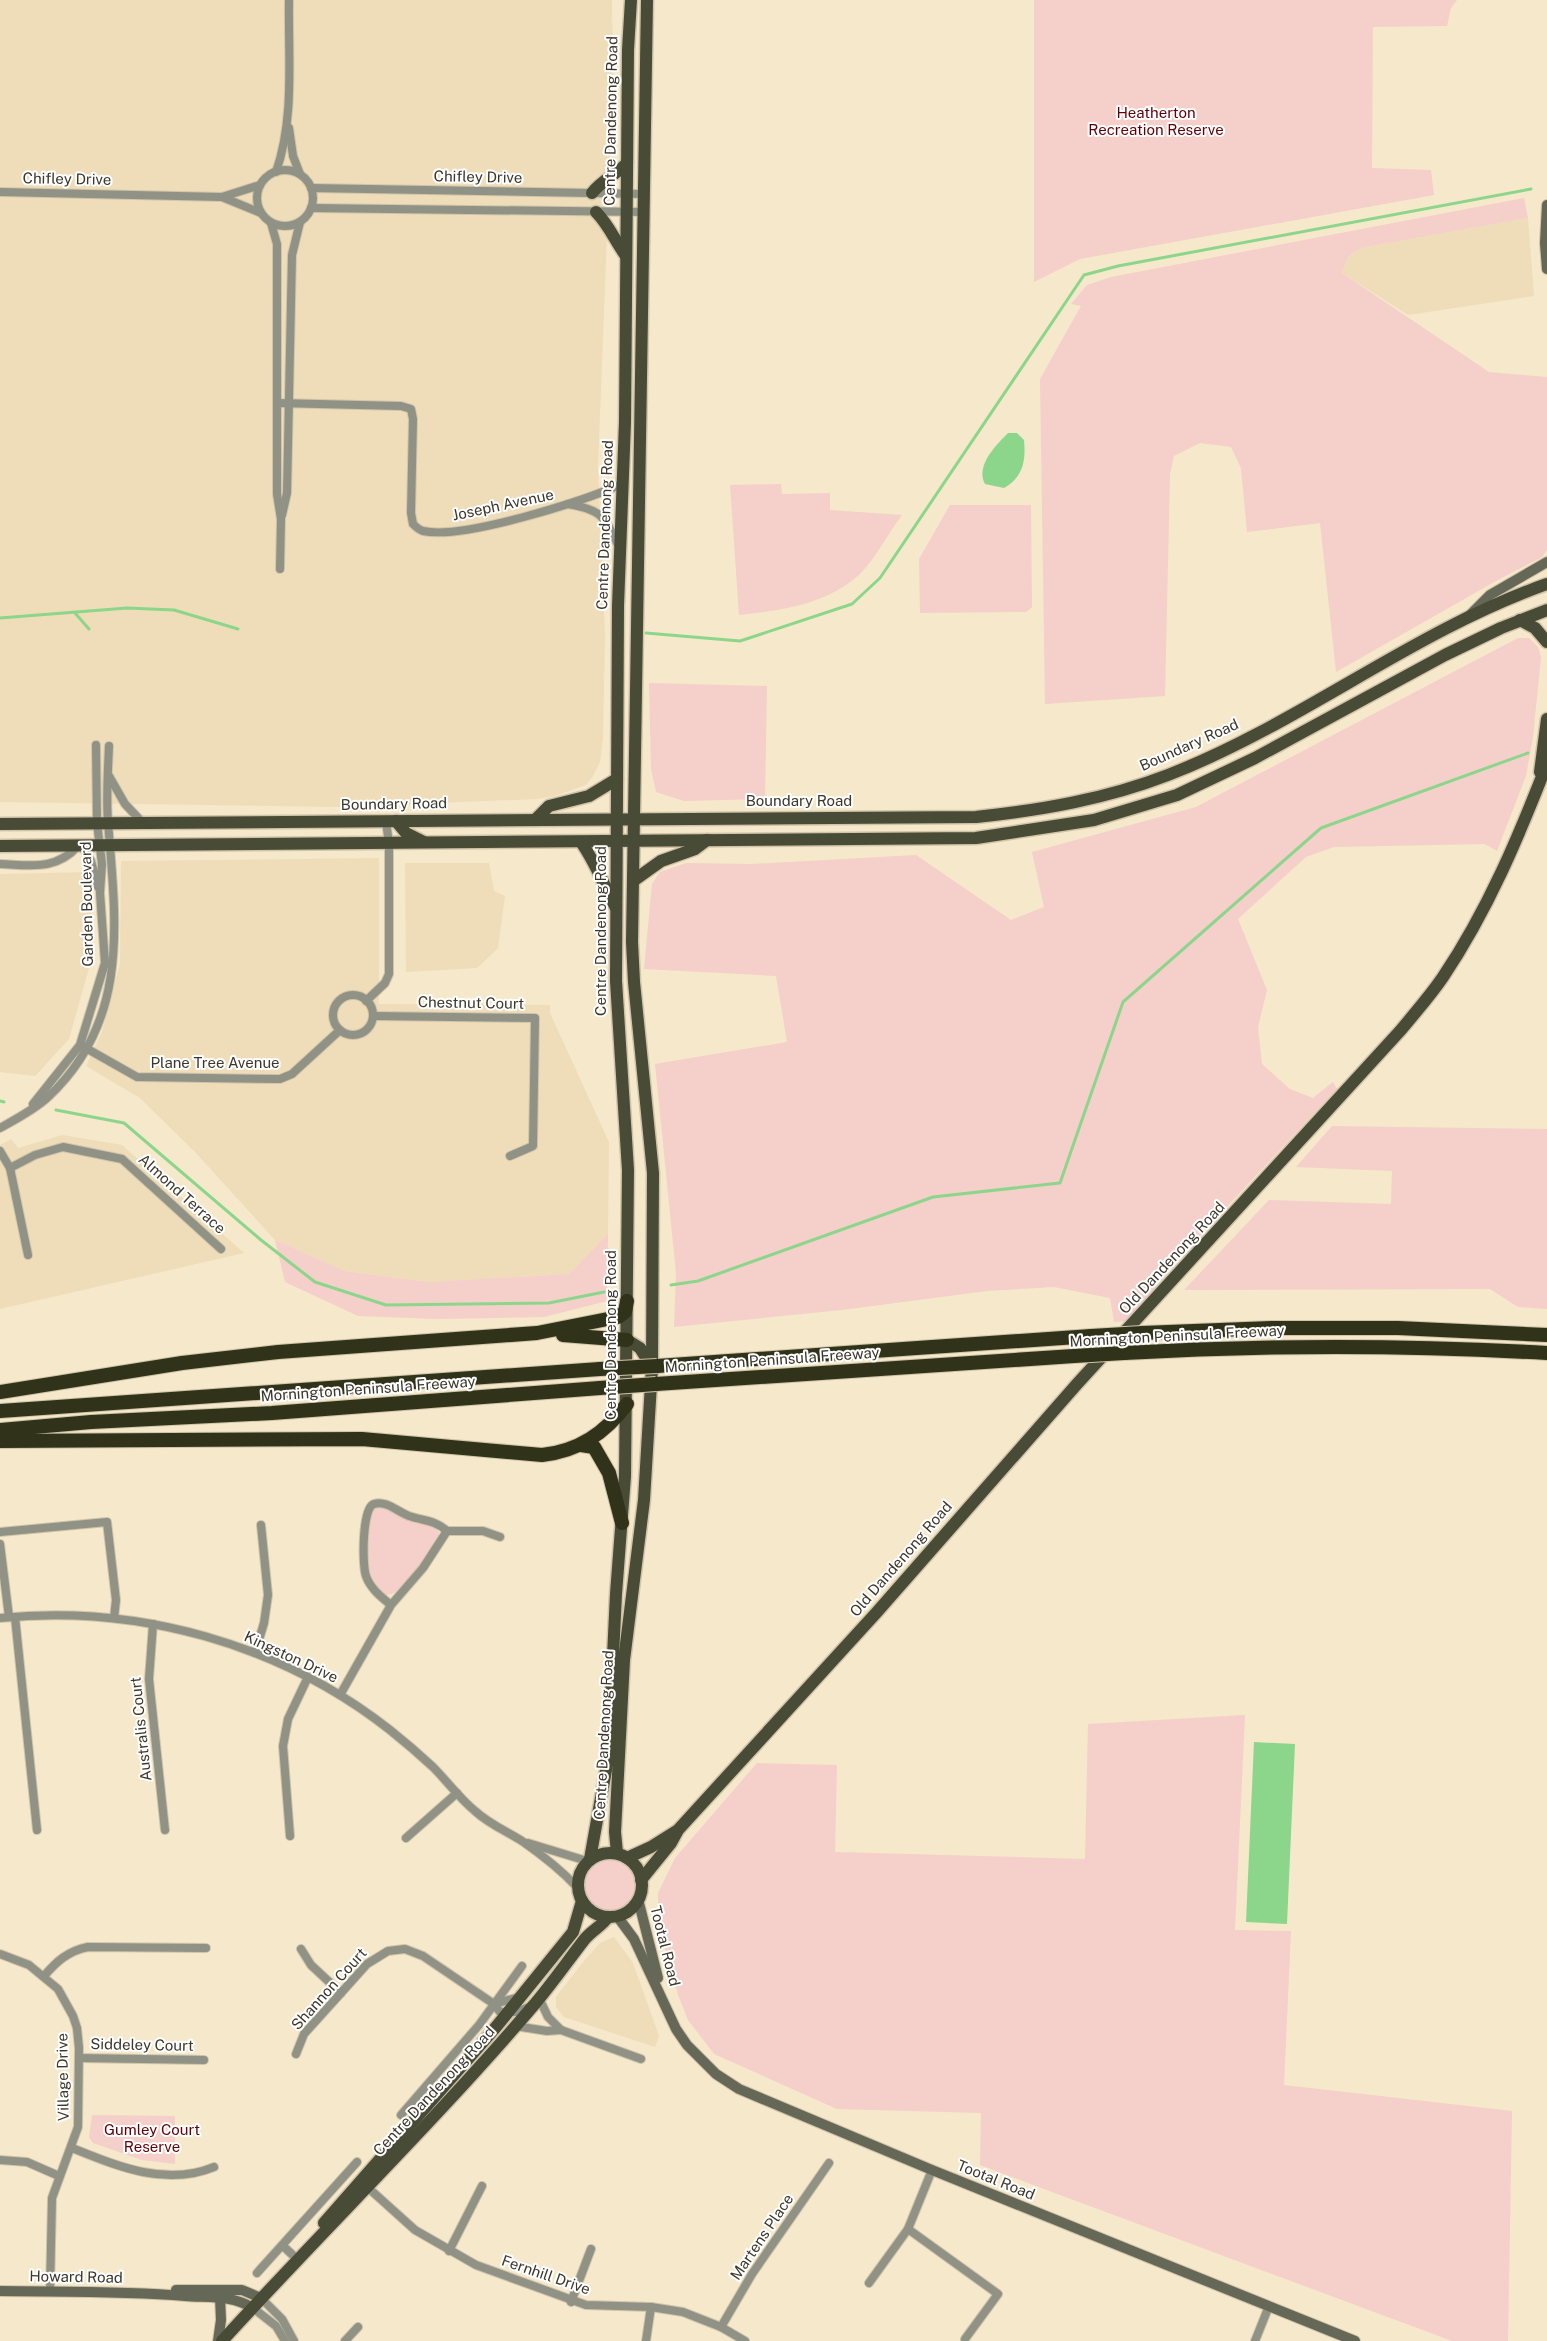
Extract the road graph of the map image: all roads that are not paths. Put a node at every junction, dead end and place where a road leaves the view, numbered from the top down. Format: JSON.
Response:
{"nodes":[{"id":1,"x":289,"y":0,"type":"edge"},
{"id":2,"x":631,"y":0,"type":"edge"},
{"id":3,"x":647,"y":0,"type":"edge"},
{"id":4,"x":287,"y":119,"type":"junction"},
{"id":5,"x":627,"y":163,"type":"junction"},
{"id":6,"x":276,"y":172,"type":"junction"},
{"id":7,"x":300,"y":174,"type":"junction"},
{"id":8,"x":260,"y":185,"type":"junction"},
{"id":9,"x":311,"y":188,"type":"junction"},
{"id":10,"x":0,"y":192,"type":"edge"},
{"id":11,"x":592,"y":193,"type":"junction"},
{"id":12,"x":626,"y":193,"type":"junction"},
{"id":13,"x":644,"y":194,"type":"junction"},
{"id":14,"x":222,"y":197,"type":"junction"},
{"id":15,"x":1547,"y":205,"type":"edge"},
{"id":16,"x":311,"y":208,"type":"junction"},
{"id":17,"x":596,"y":212,"type":"junction"},
{"id":18,"x":626,"y":212,"type":"junction"},
{"id":19,"x":644,"y":212,"type":"junction"},
{"id":20,"x":262,"y":213,"type":"junction"},
{"id":21,"x":271,"y":222,"type":"junction"},
{"id":22,"x":300,"y":222,"type":"junction"},
{"id":23,"x":626,"y":256,"type":"junction"},
{"id":24,"x":1547,"y":269,"type":"edge"},
{"id":25,"x":277,"y":403,"type":"junction"},
{"id":26,"x":290,"y":404,"type":"junction"},
{"id":27,"x":622,"y":484,"type":"junction"},
{"id":28,"x":568,"y":504,"type":"junction"},
{"id":29,"x":281,"y":520,"type":"junction"},
{"id":30,"x":619,"y":547,"type":"junction"},
{"id":31,"x":1547,"y":562,"type":"edge"},
{"id":32,"x":280,"y":569,"type":"dead end"},
{"id":33,"x":1547,"y":584,"type":"edge"},
{"id":34,"x":1547,"y":610,"type":"edge"},
{"id":35,"x":1469,"y":616,"type":"junction"},
{"id":36,"x":1520,"y":620,"type":"junction"},
{"id":37,"x":1547,"y":642,"type":"edge"},
{"id":38,"x":1547,"y":719,"type":"edge"},
{"id":39,"x":96,"y":745,"type":"dead end"},
{"id":40,"x":109,"y":746,"type":"dead end"},
{"id":41,"x":1547,"y":764,"type":"edge"},
{"id":42,"x":108,"y":774,"type":"junction"},
{"id":43,"x":617,"y":779,"type":"junction"},
{"id":44,"x":1539,"y":785,"type":"junction"},
{"id":45,"x":617,"y":819,"type":"junction"},
{"id":46,"x":635,"y":819,"type":"junction"},
{"id":47,"x":535,"y":820,"type":"junction"},
{"id":48,"x":391,"y":821,"type":"junction"},
{"id":49,"x":102,"y":822,"type":"junction"},
{"id":50,"x":142,"y":822,"type":"junction"},
{"id":51,"x":0,"y":824,"type":"edge"},
{"id":52,"x":707,"y":840,"type":"junction"},
{"id":53,"x":618,"y":841,"type":"junction"},
{"id":54,"x":634,"y":841,"type":"junction"},
{"id":55,"x":581,"y":842,"type":"junction"},
{"id":56,"x":426,"y":843,"type":"junction"},
{"id":57,"x":389,"y":844,"type":"junction"},
{"id":58,"x":105,"y":845,"type":"junction"},
{"id":59,"x":0,"y":846,"type":"edge"},
{"id":60,"x":80,"y":846,"type":"junction"},
{"id":61,"x":0,"y":864,"type":"edge"},
{"id":62,"x":618,"y":877,"type":"junction"},
{"id":63,"x":634,"y":879,"type":"junction"},
{"id":64,"x":100,"y":894,"type":"junction"},
{"id":65,"x":617,"y":910,"type":"junction"},
{"id":66,"x":366,"y":1000,"type":"junction"},
{"id":67,"x":373,"y":1016,"type":"junction"},
{"id":68,"x":340,"y":1030,"type":"junction"},
{"id":69,"x":80,"y":1045,"type":"junction"},
{"id":70,"x":88,"y":1049,"type":"junction"},
{"id":71,"x":28,"y":1112,"type":"junction"},
{"id":72,"x":0,"y":1128,"type":"edge"},
{"id":73,"x":0,"y":1151,"type":"edge"},
{"id":74,"x":510,"y":1156,"type":"dead end"},
{"id":75,"x":10,"y":1168,"type":"junction"},
{"id":76,"x":221,"y":1249,"type":"dead end"},
{"id":77,"x":28,"y":1255,"type":"dead end"},
{"id":78,"x":627,"y":1301,"type":"junction"},
{"id":79,"x":537,"y":1333,"type":"junction"},
{"id":80,"x":1547,"y":1335,"type":"edge"},
{"id":81,"x":627,"y":1340,"type":"junction"},
{"id":82,"x":1547,"y":1354,"type":"edge"},
{"id":83,"x":654,"y":1367,"type":"junction"},
{"id":84,"x":0,"y":1392,"type":"edge"},
{"id":85,"x":627,"y":1404,"type":"junction"},
{"id":86,"x":0,"y":1411,"type":"edge"},
{"id":87,"x":0,"y":1430,"type":"edge"},
{"id":88,"x":0,"y":1441,"type":"edge"},
{"id":89,"x":581,"y":1445,"type":"junction"},
{"id":90,"x":622,"y":1523,"type":"junction"},
{"id":91,"x":261,"y":1525,"type":"dead end"},
{"id":92,"x":447,"y":1531,"type":"junction"},
{"id":93,"x":0,"y":1532,"type":"edge"},
{"id":94,"x":500,"y":1537,"type":"dead end"},
{"id":95,"x":0,"y":1544,"type":"edge"},
{"id":96,"x":390,"y":1605,"type":"junction"},
{"id":97,"x":12,"y":1617,"type":"junction"},
{"id":98,"x":0,"y":1618,"type":"edge"},
{"id":99,"x":114,"y":1618,"type":"junction"},
{"id":100,"x":154,"y":1624,"type":"junction"},
{"id":101,"x":255,"y":1653,"type":"junction"},
{"id":102,"x":308,"y":1677,"type":"junction"},
{"id":103,"x":340,"y":1695,"type":"junction"},
{"id":104,"x":457,"y":1794,"type":"junction"},
{"id":105,"x":37,"y":1830,"type":"dead end"},
{"id":106,"x":165,"y":1830,"type":"dead end"},
{"id":107,"x":678,"y":1830,"type":"junction"},
{"id":108,"x":290,"y":1836,"type":"dead end"},
{"id":109,"x":406,"y":1838,"type":"dead end"},
{"id":110,"x":521,"y":1841,"type":"junction"},
{"id":111,"x":622,"y":1855,"type":"junction"},
{"id":112,"x":589,"y":1860,"type":"junction"},
{"id":113,"x":642,"y":1880,"type":"junction"},
{"id":114,"x":577,"y":1887,"type":"junction"},
{"id":115,"x":638,"y":1899,"type":"junction"},
{"id":116,"x":582,"y":1901,"type":"junction"},
{"id":117,"x":613,"y":1916,"type":"junction"},
{"id":118,"x":206,"y":1948,"type":"dead end"},
{"id":119,"x":301,"y":1949,"type":"dead end"},
{"id":120,"x":0,"y":1954,"type":"edge"},
{"id":121,"x":522,"y":1966,"type":"dead end"},
{"id":122,"x":44,"y":1976,"type":"junction"},
{"id":123,"x":341,"y":1993,"type":"junction"},
{"id":124,"x":520,"y":1996,"type":"junction"},
{"id":125,"x":663,"y":1999,"type":"junction"},
{"id":126,"x":536,"y":2002,"type":"junction"},
{"id":127,"x":494,"y":2004,"type":"junction"},
{"id":128,"x":506,"y":2013,"type":"junction"},
{"id":129,"x":515,"y":2026,"type":"junction"},
{"id":130,"x":561,"y":2030,"type":"junction"},
{"id":131,"x":296,"y":2054,"type":"dead end"},
{"id":132,"x":79,"y":2058,"type":"junction"},
{"id":133,"x":641,"y":2059,"type":"dead end"},
{"id":134,"x":204,"y":2060,"type":"dead end"},
{"id":135,"x":401,"y":2115,"type":"dead end"},
{"id":136,"x":72,"y":2148,"type":"junction"},
{"id":137,"x":0,"y":2160,"type":"edge"},
{"id":138,"x":357,"y":2162,"type":"dead end"},
{"id":139,"x":829,"y":2163,"type":"dead end"},
{"id":140,"x":214,"y":2167,"type":"dead end"},
{"id":141,"x":932,"y":2170,"type":"junction"},
{"id":142,"x":59,"y":2176,"type":"junction"},
{"id":143,"x":364,"y":2184,"type":"junction"},
{"id":144,"x":482,"y":2186,"type":"dead end"},
{"id":145,"x":908,"y":2229,"type":"junction"},
{"id":146,"x":283,"y":2246,"type":"junction"},
{"id":147,"x":590,"y":2249,"type":"dead end"},
{"id":148,"x":449,"y":2251,"type":"junction"},
{"id":149,"x":297,"y":2259,"type":"junction"},
{"id":150,"x":258,"y":2274,"type":"dead end"},
{"id":151,"x":869,"y":2282,"type":"dead end"},
{"id":152,"x":0,"y":2291,"type":"edge"},
{"id":153,"x":50,"y":2292,"type":"junction"},
{"id":154,"x":153,"y":2293,"type":"junction"},
{"id":155,"x":220,"y":2297,"type":"junction"},
{"id":156,"x":571,"y":2302,"type":"junction"},
{"id":157,"x":257,"y":2303,"type":"junction"},
{"id":158,"x":1269,"y":2306,"type":"junction"},
{"id":159,"x":651,"y":2307,"type":"junction"},
{"id":160,"x":358,"y":2327,"type":"dead end"},
{"id":161,"x":720,"y":2328,"type":"junction"},
{"id":162,"x":965,"y":2339,"type":"dead end"},
{"id":163,"x":218,"y":2341,"type":"edge"},
{"id":164,"x":222,"y":2341,"type":"edge"},
{"id":165,"x":285,"y":2341,"type":"edge"},
{"id":166,"x":294,"y":2341,"type":"edge"},
{"id":167,"x":345,"y":2341,"type":"edge"},
{"id":168,"x":646,"y":2341,"type":"edge"},
{"id":169,"x":745,"y":2341,"type":"edge"},
{"id":170,"x":1255,"y":2341,"type":"edge"},
{"id":171,"x":1355,"y":2341,"type":"edge"}],
"edges":[{"from":1,"to":4,"type":"street"},
{"from":2,"to":5,"type":"main road","name":"Centre Dandenong Road"},
{"from":3,"to":13,"type":"main road","name":"Centre Dandenong Road"},
{"from":4,"to":6,"type":"street"},
{"from":4,"to":7,"type":"street"},
{"from":5,"to":11,"type":"main road"},
{"from":5,"to":12,"type":"main road","name":"Centre Dandenong Road"},
{"from":6,"to":7,"type":"street"},
{"from":6,"to":8,"type":"street"},
{"from":7,"to":9,"type":"street"},
{"from":8,"to":14,"type":"street","name":"Chifley Drive"},
{"from":8,"to":20,"type":"street"},
{"from":9,"to":11,"type":"street","name":"Chifley Drive"},
{"from":9,"to":16,"type":"street"},
{"from":10,"to":14,"type":"street","name":"Chifley Drive"},
{"from":11,"to":12,"type":"street","name":"Chifley Drive"},
{"from":12,"to":13,"type":"street","name":"Chifley Drive"},
{"from":12,"to":18,"type":"main road","name":"Centre Dandenong Road"},
{"from":13,"to":19,"type":"main road","name":"Centre Dandenong Road"},
{"from":14,"to":20,"type":"street","name":"Chifley Drive"},
{"from":15,"to":24,"type":"main road"},
{"from":16,"to":17,"type":"street"},
{"from":16,"to":22,"type":"street"},
{"from":17,"to":18,"type":"street"},
{"from":17,"to":23,"type":"main road"},
{"from":18,"to":19,"type":"street"},
{"from":18,"to":23,"type":"main road","name":"Centre Dandenong Road"},
{"from":19,"to":46,"type":"main road","name":"Centre Dandenong Road"},
{"from":20,"to":21,"type":"street"},
{"from":21,"to":22,"type":"street"},
{"from":21,"to":25,"type":"street"},
{"from":22,"to":26,"type":"street"},
{"from":23,"to":27,"type":"main road","name":"Centre Dandenong Road"},
{"from":25,"to":26,"type":"street","name":"Joseph Avenue"},
{"from":25,"to":29,"type":"street"},
{"from":26,"to":28,"type":"street","name":"Joseph Avenue"},
{"from":26,"to":29,"type":"street"},
{"from":27,"to":28,"type":"street","name":"Joseph Avenue"},
{"from":27,"to":30,"type":"main road","name":"Centre Dandenong Road"},
{"from":28,"to":30,"type":"street","name":"Joseph Avenue"},
{"from":29,"to":32,"type":"street"},
{"from":30,"to":43,"type":"main road","name":"Centre Dandenong Road"},
{"from":31,"to":35,"type":"main road"},
{"from":33,"to":35,"type":"main road","name":"Boundary Road"},
{"from":34,"to":36,"type":"main road"},
{"from":35,"to":46,"type":"main road","name":"Boundary Road"},
{"from":36,"to":37,"type":"main road"},
{"from":36,"to":52,"type":"main road"},
{"from":38,"to":44,"type":"main road","name":"Old Dandenong Road"},
{"from":39,"to":49,"type":"street"},
{"from":40,"to":42,"type":"street"},
{"from":41,"to":44,"type":"main road","name":"Old Dandenong Road"},
{"from":42,"to":49,"type":"street"},
{"from":42,"to":50,"type":"street"},
{"from":43,"to":45,"type":"main road","name":"Centre Dandenong Road"},
{"from":43,"to":47,"type":"main road"},
{"from":44,"to":107,"type":"main road","name":"Old Dandenong Road"},
{"from":45,"to":46,"type":"main road","name":"Boundary Road"},
{"from":45,"to":47,"type":"main road","name":"Boundary Road"},
{"from":45,"to":53,"type":"main road","name":"Centre Dandenong Road"},
{"from":46,"to":54,"type":"main road","name":"Centre Dandenong Road"},
{"from":47,"to":48,"type":"main road","name":"Boundary Road"},
{"from":48,"to":50,"type":"main road","name":"Boundary Road"},
{"from":48,"to":56,"type":"main road"},
{"from":48,"to":57,"type":"street"},
{"from":49,"to":50,"type":"main road","name":"Boundary Road"},
{"from":49,"to":51,"type":"main road","name":"Boundary Road"},
{"from":49,"to":58,"type":"street","name":"Garden Boulevard"},
{"from":49,"to":58,"type":"street","name":"Garden Boulevard"},
{"from":52,"to":54,"type":"main road"},
{"from":52,"to":63,"type":"main road"},
{"from":53,"to":54,"type":"main road"},
{"from":53,"to":55,"type":"main road"},
{"from":53,"to":62,"type":"main road","name":"Centre Dandenong Road"},
{"from":54,"to":63,"type":"main road","name":"Centre Dandenong Road"},
{"from":55,"to":56,"type":"main road"},
{"from":55,"to":65,"type":"main road"},
{"from":56,"to":57,"type":"main road"},
{"from":57,"to":58,"type":"main road"},
{"from":57,"to":66,"type":"street"},
{"from":58,"to":60,"type":"main road"},
{"from":58,"to":64,"type":"street","name":"Garden Boulevard"},
{"from":58,"to":70,"type":"street","name":"Garden Boulevard"},
{"from":59,"to":60,"type":"main road"},
{"from":60,"to":61,"type":"street"},
{"from":60,"to":64,"type":"street"},
{"from":62,"to":63,"type":"main road"},
{"from":62,"to":65,"type":"main road","name":"Centre Dandenong Road"},
{"from":63,"to":83,"type":"main road","name":"Centre Dandenong Road"},
{"from":64,"to":69,"type":"street","name":"Garden Boulevard"},
{"from":65,"to":78,"type":"main road","name":"Centre Dandenong Road"},
{"from":66,"to":67,"type":"street"},
{"from":66,"to":68,"type":"street"},
{"from":67,"to":68,"type":"street"},
{"from":67,"to":74,"type":"street","name":"Chestnut Court"},
{"from":68,"to":70,"type":"street","name":"Plane Tree Avenue"},
{"from":69,"to":70,"type":"street","name":"Plane Tree Avenue"},
{"from":69,"to":71,"type":"street","name":"Garden Boulevard"},
{"from":70,"to":71,"type":"street","name":"Garden Boulevard"},
{"from":71,"to":72,"type":"street","name":"Garden Boulevard"},
{"from":73,"to":75,"type":"street"},
{"from":75,"to":76,"type":"street","name":"Almond Terrace"},
{"from":75,"to":77,"type":"street"},
{"from":78,"to":79,"type":"highway"},
{"from":78,"to":81,"type":"main road","name":"Centre Dandenong Road"},
{"from":79,"to":81,"type":"highway"},
{"from":79,"to":84,"type":"highway"},
{"from":80,"to":83,"type":"highway","name":"Mornington Peninsula Freeway","bridge":true},
{"from":81,"to":83,"type":"main road"},
{"from":81,"to":85,"type":"main road","name":"Centre Dandenong Road"},
{"from":82,"to":87,"type":"highway","name":"Mornington Peninsula Freeway","bridge":true},
{"from":83,"to":85,"type":"main road"},
{"from":83,"to":86,"type":"highway","name":"Mornington Peninsula Freeway","bridge":true},
{"from":83,"to":111,"type":"main road","name":"Centre Dandenong Road"},
{"from":85,"to":89,"type":"highway"},
{"from":85,"to":90,"type":"main road","name":"Centre Dandenong Road"},
{"from":88,"to":89,"type":"highway"},
{"from":89,"to":90,"type":"highway"},
{"from":90,"to":112,"type":"main road","name":"Centre Dandenong Road"},
{"from":91,"to":101,"type":"street"},
{"from":92,"to":94,"type":"street"},
{"from":92,"to":96,"type":"street"},
{"from":92,"to":96,"type":"street"},
{"from":93,"to":99,"type":"street"},
{"from":95,"to":97,"type":"street"},
{"from":96,"to":103,"type":"street"},
{"from":97,"to":98,"type":"street","name":"Kingston Drive"},
{"from":97,"to":99,"type":"street","name":"Kingston Drive"},
{"from":97,"to":105,"type":"street"},
{"from":99,"to":100,"type":"street","name":"Kingston Drive"},
{"from":100,"to":101,"type":"street","name":"Kingston Drive"},
{"from":100,"to":106,"type":"street","name":"Australis Court"},
{"from":101,"to":102,"type":"street","name":"Kingston Drive"},
{"from":102,"to":103,"type":"street","name":"Kingston Drive"},
{"from":102,"to":108,"type":"street"},
{"from":103,"to":104,"type":"street","name":"Kingston Drive"},
{"from":104,"to":109,"type":"street"},
{"from":104,"to":110,"type":"street","name":"Kingston Drive"},
{"from":107,"to":111,"type":"main road","name":"Old Dandenong Road"},
{"from":107,"to":113,"type":"main road","name":"Old Dandenong Road"},
{"from":110,"to":112,"type":"street","name":"Kingston Drive"},
{"from":110,"to":114,"type":"street","name":"Kingston Drive"},
{"from":111,"to":112,"type":"main road"},
{"from":111,"to":113,"type":"main road"},
{"from":112,"to":114,"type":"main road"},
{"from":113,"to":115,"type":"main road"},
{"from":114,"to":116,"type":"main road"},
{"from":115,"to":117,"type":"main road"},
{"from":115,"to":125,"type":"main road","name":"Tootal Road"},
{"from":116,"to":117,"type":"main road"},
{"from":116,"to":124,"type":"main road","name":"Centre Dandenong Road"},
{"from":117,"to":125,"type":"main road","name":"Tootal Road"},
{"from":117,"to":126,"type":"main road","name":"Centre Dandenong Road"},
{"from":118,"to":122,"type":"street"},
{"from":119,"to":123,"type":"street"},
{"from":120,"to":122,"type":"street","name":"Village Drive"},
{"from":121,"to":127,"type":"street","name":"Centre Dandenong Road"},
{"from":122,"to":132,"type":"street","name":"Village Drive"},
{"from":123,"to":127,"type":"street","name":"Shannon Court"},
{"from":123,"to":131,"type":"street","name":"Shannon Court"},
{"from":124,"to":127,"type":"street"},
{"from":124,"to":128,"type":"main road","name":"Centre Dandenong Road"},
{"from":125,"to":141,"type":"main road","name":"Tootal Road"},
{"from":126,"to":128,"type":"street"},
{"from":126,"to":129,"type":"main road","name":"Centre Dandenong Road"},
{"from":126,"to":130,"type":"street"},
{"from":127,"to":128,"type":"street","name":"Shannon Court"},
{"from":127,"to":135,"type":"street","name":"Centre Dandenong Road"},
{"from":128,"to":143,"type":"main road","name":"Centre Dandenong Road"},
{"from":129,"to":130,"type":"street"},
{"from":129,"to":143,"type":"main road","name":"Centre Dandenong Road"},
{"from":130,"to":133,"type":"street"},
{"from":132,"to":134,"type":"street","name":"Siddeley Court"},
{"from":132,"to":136,"type":"street","name":"Village Drive"},
{"from":136,"to":140,"type":"street"},
{"from":136,"to":142,"type":"street","name":"Village Drive"},
{"from":137,"to":142,"type":"street"},
{"from":138,"to":146,"type":"street","name":"Centre Dandenong Road"},
{"from":139,"to":161,"type":"street","name":"Martens Place"},
{"from":141,"to":145,"type":"street"},
{"from":141,"to":158,"type":"main road","name":"Tootal Road"},
{"from":142,"to":153,"type":"street","name":"Village Drive"},
{"from":143,"to":148,"type":"street","name":"Fernhill Drive"},
{"from":143,"to":149,"type":"main road","name":"Centre Dandenong Road"},
{"from":144,"to":148,"type":"street"},
{"from":145,"to":151,"type":"street"},
{"from":145,"to":162,"type":"street"},
{"from":146,"to":149,"type":"street"},
{"from":146,"to":150,"type":"street","name":"Centre Dandenong Road"},
{"from":147,"to":156,"type":"street"},
{"from":148,"to":156,"type":"street","name":"Fernhill Drive"},
{"from":149,"to":157,"type":"main road","name":"Centre Dandenong Road"},
{"from":152,"to":153,"type":"main road","name":"Howard Road"},
{"from":153,"to":154,"type":"main road","name":"Howard Road"},
{"from":154,"to":155,"type":"main road","name":"Howard Road"},
{"from":154,"to":157,"type":"main road","name":"Howard Road"},
{"from":155,"to":157,"type":"main road","name":"Howard Road"},
{"from":155,"to":163,"type":"main road"},
{"from":156,"to":159,"type":"street","name":"Fernhill Drive"},
{"from":157,"to":164,"type":"main road","name":"Centre Dandenong Road"},
{"from":157,"to":165,"type":"street"},
{"from":157,"to":166,"type":"street"},
{"from":158,"to":170,"type":"street"},
{"from":158,"to":171,"type":"main road","name":"Tootal Road"},
{"from":159,"to":161,"type":"street","name":"Fernhill Drive"},
{"from":159,"to":168,"type":"street"},
{"from":160,"to":167,"type":"street"},
{"from":161,"to":169,"type":"street","name":"Fernhill Drive"}]}
